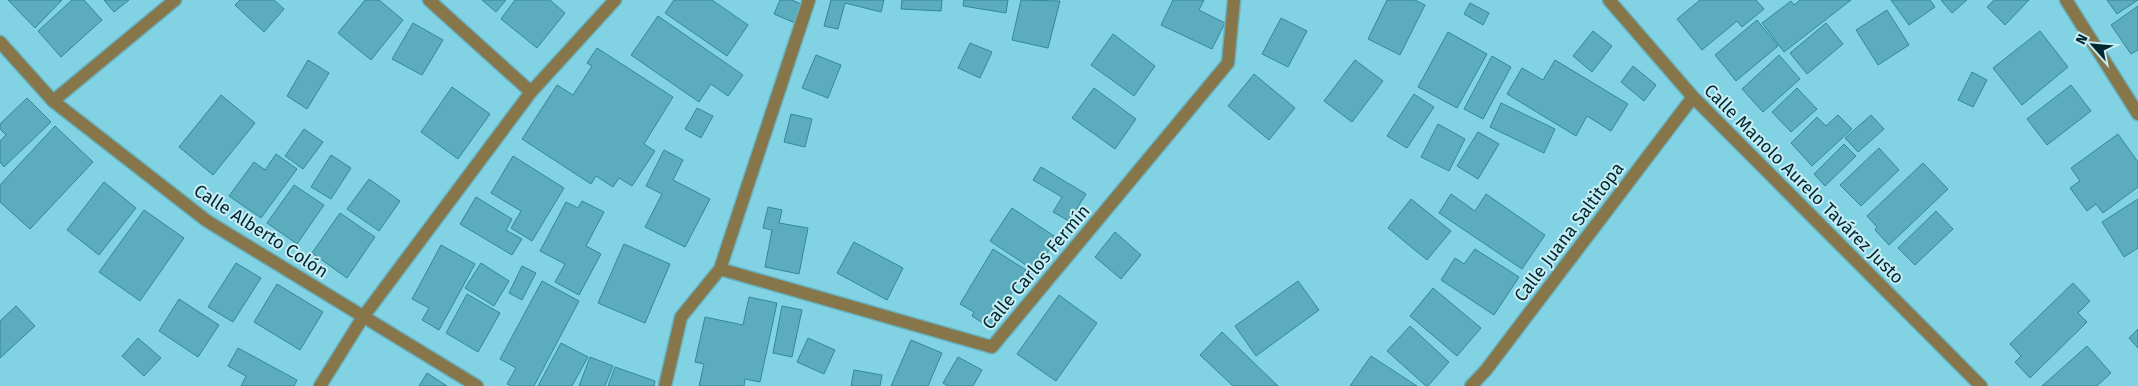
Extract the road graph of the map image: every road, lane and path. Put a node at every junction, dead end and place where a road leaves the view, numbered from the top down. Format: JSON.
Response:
{"nodes":[{"id":1,"x":175,"y":0,"type":"edge"},
{"id":2,"x":430,"y":0,"type":"edge"},
{"id":3,"x":615,"y":0,"type":"edge"},
{"id":4,"x":809,"y":0,"type":"edge"},
{"id":5,"x":1234,"y":0,"type":"edge"},
{"id":6,"x":1609,"y":0,"type":"edge"},
{"id":7,"x":2066,"y":0,"type":"edge"},
{"id":8,"x":0,"y":42,"type":"edge"},
{"id":9,"x":531,"y":92,"type":"junction"},
{"id":10,"x":1693,"y":97,"type":"junction"},
{"id":11,"x":53,"y":101,"type":"junction"},
{"id":12,"x":2138,"y":114,"type":"edge"},
{"id":13,"x":720,"y":269,"type":"junction"},
{"id":14,"x":363,"y":317,"type":"junction"},
{"id":15,"x":320,"y":386,"type":"edge"},
{"id":16,"x":477,"y":386,"type":"edge"},
{"id":17,"x":665,"y":386,"type":"edge"},
{"id":18,"x":1471,"y":386,"type":"edge"},
{"id":19,"x":1981,"y":386,"type":"edge"}],
"edges":[{"from":1,"to":11,"type":"street"},
{"from":2,"to":9,"type":"street"},
{"from":3,"to":9,"type":"street"},
{"from":4,"to":13,"type":"street"},
{"from":5,"to":13,"type":"street","name":"Calle Carlos Fermín"},
{"from":6,"to":10,"type":"street","name":"Calle Manolo Aurelo Tavárez Justo"},
{"from":7,"to":12,"type":"street"},
{"from":8,"to":11,"type":"street","name":"Calle Alberto Colón"},
{"from":9,"to":14,"type":"street"},
{"from":10,"to":18,"type":"street","name":"Calle Juana Saltitopa"},
{"from":10,"to":19,"type":"street","name":"Calle Manolo Aurelo Tavárez Justo"},
{"from":11,"to":14,"type":"street","name":"Calle Alberto Colón"},
{"from":13,"to":17,"type":"street"},
{"from":14,"to":15,"type":"street"},
{"from":14,"to":16,"type":"street","name":"Calle Alberto Colón"}]}
